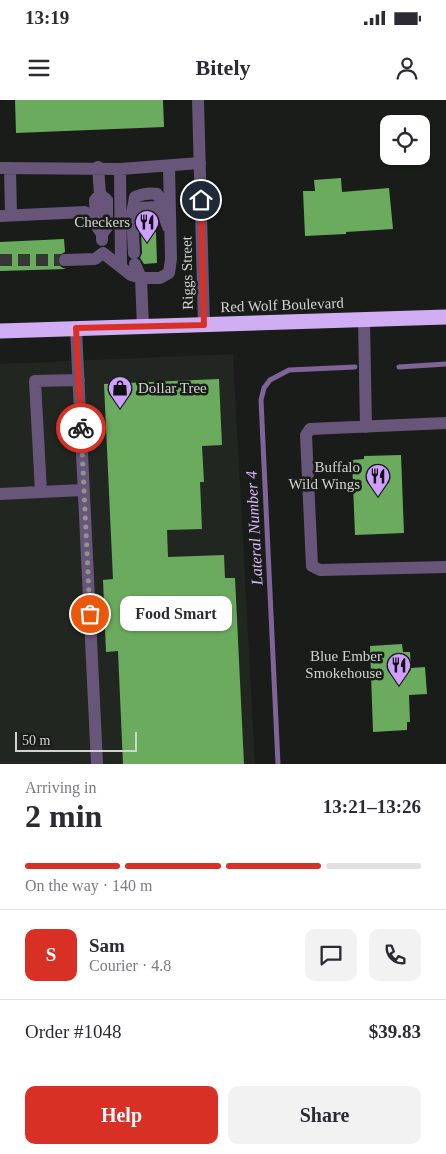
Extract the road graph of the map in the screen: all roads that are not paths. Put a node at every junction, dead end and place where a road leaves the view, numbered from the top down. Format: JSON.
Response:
{"nodes":[{"id":1,"x":198,"y":100,"type":"edge"},
{"id":2,"x":200,"y":163,"type":"junction"},
{"id":3,"x":169,"y":166,"type":"junction"},
{"id":4,"x":98,"y":167,"type":"junction"},
{"id":5,"x":5,"y":168,"type":"edge"},
{"id":6,"x":120,"y":169,"type":"junction"},
{"id":7,"x":5,"y":191,"type":"edge"},
{"id":8,"x":85,"y":212,"type":"dead end"},
{"id":9,"x":6,"y":215,"type":"edge"},
{"id":10,"x":171,"y":237,"type":"junction"},
{"id":11,"x":103,"y":253,"type":"junction"},
{"id":12,"x":65,"y":260,"type":"tunnel mouth"},
{"id":13,"x":121,"y":266,"type":"junction"},
{"id":14,"x":141,"y":278,"type":"junction"},
{"id":15,"x":446,"y":317,"type":"edge"},
{"id":16,"x":364,"y":320,"type":"junction"},
{"id":17,"x":204,"y":325,"type":"junction"},
{"id":18,"x":142,"y":327,"type":"junction"},
{"id":19,"x":76,"y":328,"type":"junction"},
{"id":20,"x":0,"y":331,"type":"edge"},
{"id":21,"x":79,"y":380,"type":"junction"},
{"id":22,"x":446,"y":423,"type":"edge"},
{"id":23,"x":366,"y":427,"type":"junction"},
{"id":24,"x":83,"y":490,"type":"junction"},
{"id":25,"x":41,"y":492,"type":"junction"},
{"id":26,"x":0,"y":494,"type":"edge"},
{"id":27,"x":446,"y":566,"type":"edge"},
{"id":28,"x":97,"y":764,"type":"edge"}],
"edges":[{"from":1,"to":2,"type":"street","name":"Riggs Street"},
{"from":2,"to":3,"type":"street"},
{"from":2,"to":17,"type":"street","name":"Riggs Street"},
{"from":3,"to":6,"type":"street"},
{"from":3,"to":10,"type":"street"},
{"from":4,"to":5,"type":"street"},
{"from":4,"to":6,"type":"street"},
{"from":4,"to":11,"type":"street"},
{"from":5,"to":7,"type":"street"},
{"from":6,"to":13,"type":"street"},
{"from":7,"to":9,"type":"street"},
{"from":8,"to":9,"type":"street"},
{"from":10,"to":14,"type":"street"},
{"from":10,"to":14,"type":"street"},
{"from":11,"to":12,"type":"street"},
{"from":11,"to":13,"type":"street"},
{"from":13,"to":14,"type":"street"},
{"from":14,"to":18,"type":"street"},
{"from":15,"to":16,"type":"highway","name":"Red Wolf Boulevard"},
{"from":16,"to":17,"type":"highway","name":"Red Wolf Boulevard"},
{"from":16,"to":23,"type":"street"},
{"from":17,"to":18,"type":"highway","name":"Red Wolf Boulevard"},
{"from":18,"to":19,"type":"highway","name":"Red Wolf Boulevard"},
{"from":19,"to":20,"type":"highway","name":"Red Wolf Boulevard"},
{"from":19,"to":21,"type":"street"},
{"from":21,"to":24,"type":"street"},
{"from":21,"to":25,"type":"street"},
{"from":22,"to":23,"type":"street"},
{"from":23,"to":27,"type":"street"},
{"from":24,"to":25,"type":"street"},
{"from":24,"to":28,"type":"street"},
{"from":25,"to":26,"type":"street"}]}
